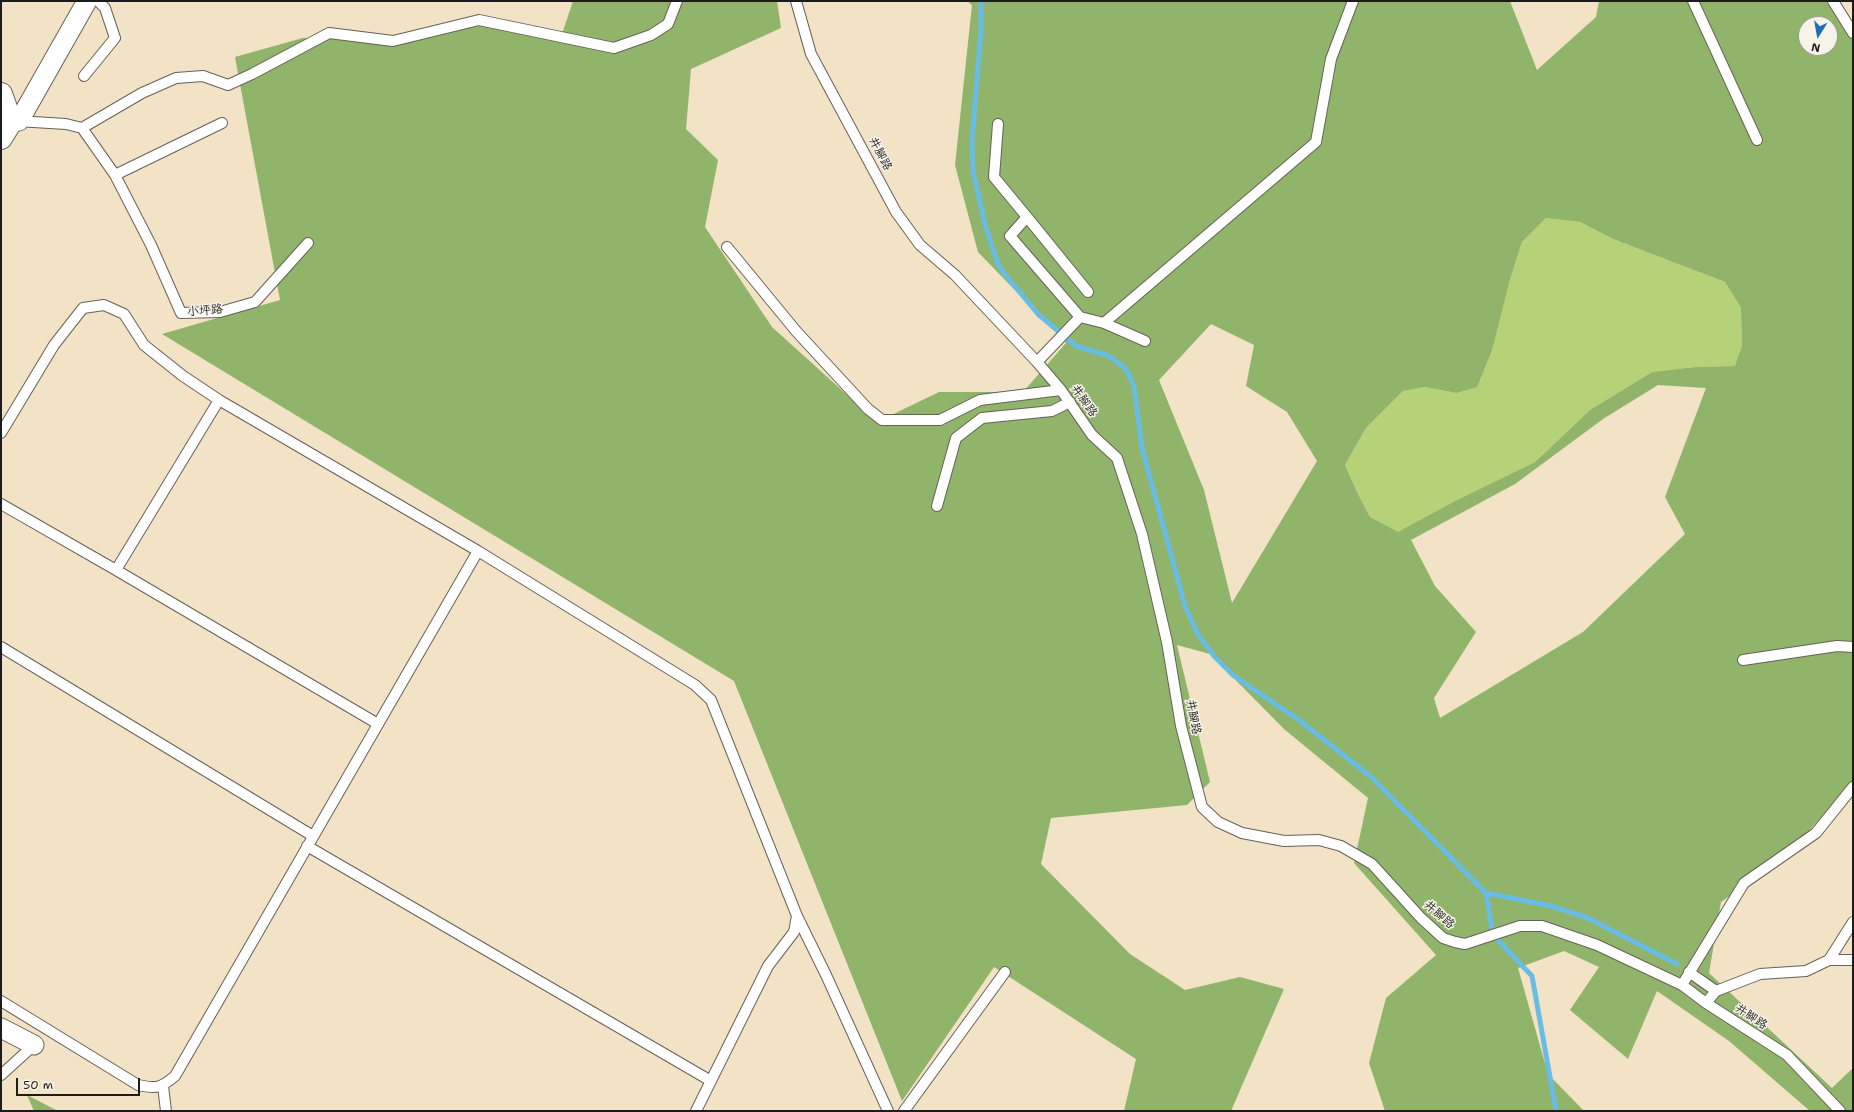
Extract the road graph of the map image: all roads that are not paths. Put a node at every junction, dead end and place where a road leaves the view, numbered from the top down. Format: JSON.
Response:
{"nodes":[{"id":1,"x":87,"y":1,"type":"edge"},
{"id":2,"x":98,"y":1,"type":"edge"},
{"id":3,"x":677,"y":1,"type":"edge"},
{"id":4,"x":796,"y":1,"type":"edge"},
{"id":5,"x":1353,"y":1,"type":"edge"},
{"id":6,"x":1693,"y":1,"type":"edge"},
{"id":7,"x":1834,"y":1,"type":"edge"},
{"id":8,"x":1853,"y":33,"type":"edge"},
{"id":9,"x":84,"y":76,"type":"dead end"},
{"id":10,"x":1,"y":94,"type":"edge"},
{"id":11,"x":222,"y":123,"type":"dead end"},
{"id":12,"x":998,"y":124,"type":"dead end"},
{"id":13,"x":10,"y":127,"type":"edge"},
{"id":14,"x":82,"y":128,"type":"junction"},
{"id":15,"x":1757,"y":140,"type":"dead end"},
{"id":16,"x":115,"y":175,"type":"junction"},
{"id":17,"x":1027,"y":217,"type":"junction"},
{"id":18,"x":308,"y":243,"type":"dead end"},
{"id":19,"x":727,"y":247,"type":"dead end"},
{"id":20,"x":1088,"y":292,"type":"dead end"},
{"id":21,"x":1080,"y":317,"type":"junction"},
{"id":22,"x":1104,"y":323,"type":"junction"},
{"id":23,"x":1145,"y":341,"type":"dead end"},
{"id":24,"x":1037,"y":362,"type":"junction"},
{"id":25,"x":1061,"y":390,"type":"junction"},
{"id":26,"x":219,"y":400,"type":"junction"},
{"id":27,"x":1070,"y":402,"type":"junction"},
{"id":28,"x":1,"y":433,"type":"edge"},
{"id":29,"x":1,"y":504,"type":"edge"},
{"id":30,"x":937,"y":506,"type":"dead end"},
{"id":31,"x":478,"y":551,"type":"junction"},
{"id":32,"x":116,"y":570,"type":"junction"},
{"id":33,"x":1,"y":647,"type":"edge"},
{"id":34,"x":1853,"y":647,"type":"edge"},
{"id":35,"x":1743,"y":660,"type":"dead end"},
{"id":36,"x":378,"y":724,"type":"junction"},
{"id":37,"x":1853,"y":788,"type":"edge"},
{"id":38,"x":313,"y":836,"type":"junction"},
{"id":39,"x":307,"y":846,"type":"junction"},
{"id":40,"x":797,"y":916,"type":"junction"},
{"id":41,"x":1853,"y":922,"type":"edge"},
{"id":42,"x":1829,"y":960,"type":"junction"},
{"id":43,"x":1853,"y":960,"type":"edge"},
{"id":44,"x":1005,"y":972,"type":"dead end"},
{"id":45,"x":1689,"y":972,"type":"junction"},
{"id":46,"x":1682,"y":985,"type":"junction"},
{"id":47,"x":1716,"y":991,"type":"junction"},
{"id":48,"x":1,"y":1001,"type":"edge"},
{"id":49,"x":1706,"y":1003,"type":"junction"},
{"id":50,"x":1,"y":1028,"type":"edge"},
{"id":51,"x":34,"y":1044,"type":"joint"},
{"id":52,"x":1,"y":1075,"type":"edge"},
{"id":53,"x":711,"y":1081,"type":"junction"},
{"id":54,"x":163,"y":1086,"type":"junction"},
{"id":55,"x":166,"y":1111,"type":"edge"},
{"id":56,"x":696,"y":1111,"type":"edge"},
{"id":57,"x":888,"y":1111,"type":"edge"},
{"id":58,"x":904,"y":1111,"type":"edge"},
{"id":59,"x":1840,"y":1111,"type":"edge"}],
"edges":[{"from":1,"to":13,"type":"street"},
{"from":2,"to":9,"type":"lane"},
{"from":3,"to":14,"type":"lane"},
{"from":4,"to":24,"type":"lane","name":"井腳路"},
{"from":5,"to":22,"type":"lane"},
{"from":6,"to":15,"type":"lane"},
{"from":7,"to":8,"type":"lane"},
{"from":10,"to":13,"type":"street"},
{"from":11,"to":16,"type":"lane"},
{"from":12,"to":17,"type":"lane"},
{"from":13,"to":14,"type":"lane"},
{"from":14,"to":16,"type":"lane","name":"小坪路"},
{"from":16,"to":18,"type":"lane","name":"小坪路"},
{"from":17,"to":20,"type":"lane"},
{"from":17,"to":21,"type":"lane"},
{"from":19,"to":25,"type":"lane"},
{"from":21,"to":22,"type":"lane"},
{"from":21,"to":24,"type":"lane"},
{"from":22,"to":23,"type":"lane"},
{"from":24,"to":25,"type":"lane","name":"井腳路"},
{"from":25,"to":27,"type":"lane","name":"井腳路"},
{"from":26,"to":28,"type":"lane"},
{"from":26,"to":31,"type":"lane"},
{"from":26,"to":32,"type":"lane"},
{"from":27,"to":30,"type":"lane"},
{"from":27,"to":46,"type":"lane","name":"井腳路"},
{"from":29,"to":32,"type":"lane"},
{"from":31,"to":36,"type":"lane"},
{"from":31,"to":40,"type":"lane"},
{"from":32,"to":36,"type":"lane"},
{"from":33,"to":38,"type":"lane"},
{"from":34,"to":35,"type":"lane"},
{"from":36,"to":38,"type":"lane"},
{"from":37,"to":45,"type":"lane"},
{"from":38,"to":39,"type":"lane"},
{"from":39,"to":53,"type":"lane"},
{"from":39,"to":54,"type":"lane"},
{"from":40,"to":53,"type":"lane"},
{"from":40,"to":57,"type":"lane"},
{"from":41,"to":42,"type":"lane"},
{"from":42,"to":43,"type":"lane"},
{"from":42,"to":47,"type":"lane"},
{"from":44,"to":58,"type":"lane"},
{"from":45,"to":46,"type":"lane"},
{"from":45,"to":47,"type":"lane"},
{"from":46,"to":49,"type":"lane","name":"井腳路"},
{"from":47,"to":49,"type":"lane"},
{"from":48,"to":54,"type":"lane"},
{"from":49,"to":59,"type":"lane","name":"井腳路"},
{"from":50,"to":51,"type":"street"},
{"from":51,"to":52,"type":"lane"},
{"from":53,"to":56,"type":"lane"},
{"from":54,"to":55,"type":"lane"}]}
